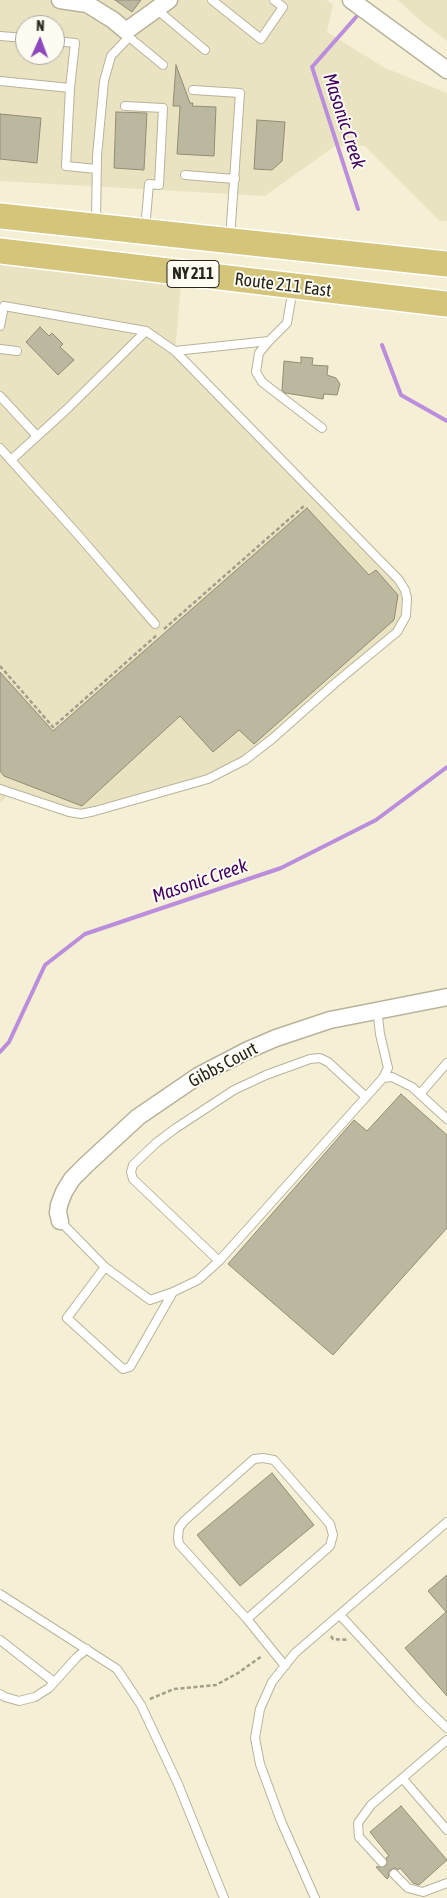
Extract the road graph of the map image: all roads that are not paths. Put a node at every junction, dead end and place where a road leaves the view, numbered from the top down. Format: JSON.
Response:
{"nodes":[{"id":1,"x":60,"y":0,"type":"edge"},
{"id":2,"x":212,"y":0,"type":"edge"},
{"id":3,"x":274,"y":0,"type":"edge"},
{"id":4,"x":351,"y":0,"type":"edge"},
{"id":5,"x":80,"y":1,"type":"edge"},
{"id":6,"x":162,"y":4,"type":"edge"},
{"id":7,"x":127,"y":34,"type":"junction"},
{"id":8,"x":0,"y":36,"type":"edge"},
{"id":9,"x":15,"y":37,"type":"edge"},
{"id":10,"x":65,"y":42,"type":"edge"},
{"id":11,"x":205,"y":50,"type":"dead end"},
{"id":12,"x":163,"y":65,"type":"dead end"},
{"id":13,"x":447,"y":70,"type":"edge"},
{"id":14,"x":0,"y":81,"type":"edge"},
{"id":15,"x":70,"y":88,"type":"junction"},
{"id":16,"x":193,"y":90,"type":"dead end"},
{"id":17,"x":125,"y":106,"type":"dead end"},
{"id":18,"x":97,"y":169,"type":"junction"},
{"id":19,"x":185,"y":175,"type":"dead end"},
{"id":20,"x":235,"y":179,"type":"junction"},
{"id":21,"x":0,"y":216,"type":"edge"},
{"id":22,"x":96,"y":226,"type":"junction"},
{"id":23,"x":145,"y":231,"type":"junction"},
{"id":24,"x":230,"y":240,"type":"junction"},
{"id":25,"x":0,"y":251,"type":"edge"},
{"id":26,"x":447,"y":264,"type":"edge"},
{"id":27,"x":293,"y":286,"type":"junction"},
{"id":28,"x":447,"y":304,"type":"edge"},
{"id":29,"x":0,"y":326,"type":"edge"},
{"id":30,"x":146,"y":330,"type":"junction"},
{"id":31,"x":269,"y":341,"type":"junction"},
{"id":32,"x":0,"y":349,"type":"edge"},
{"id":33,"x":17,"y":351,"type":"dead end"},
{"id":34,"x":175,"y":351,"type":"junction"},
{"id":35,"x":0,"y":396,"type":"edge"},
{"id":36,"x":322,"y":428,"type":"dead end"},
{"id":37,"x":36,"y":436,"type":"junction"},
{"id":38,"x":0,"y":448,"type":"edge"},
{"id":39,"x":11,"y":460,"type":"junction"},
{"id":40,"x":155,"y":624,"type":"dead end"},
{"id":41,"x":0,"y":789,"type":"edge"},
{"id":42,"x":447,"y":996,"type":"edge"},
{"id":43,"x":377,"y":1009,"type":"junction"},
{"id":44,"x":447,"y":1062,"type":"edge"},
{"id":45,"x":383,"y":1078,"type":"junction"},
{"id":46,"x":420,"y":1094,"type":"junction"},
{"id":47,"x":366,"y":1097,"type":"junction"},
{"id":48,"x":447,"y":1119,"type":"edge"},
{"id":49,"x":60,"y":1221,"type":"joint"},
{"id":50,"x":219,"y":1261,"type":"junction"},
{"id":51,"x":106,"y":1267,"type":"junction"},
{"id":52,"x":173,"y":1292,"type":"junction"},
{"id":53,"x":447,"y":1522,"type":"edge"},
{"id":54,"x":0,"y":1594,"type":"edge"},
{"id":55,"x":340,"y":1615,"type":"junction"},
{"id":56,"x":247,"y":1619,"type":"junction"},
{"id":57,"x":0,"y":1640,"type":"edge"},
{"id":58,"x":87,"y":1649,"type":"junction"},
{"id":59,"x":284,"y":1666,"type":"junction"},
{"id":60,"x":54,"y":1682,"type":"junction"},
{"id":61,"x":0,"y":1694,"type":"edge"},
{"id":62,"x":447,"y":1728,"type":"edge"},
{"id":63,"x":447,"y":1740,"type":"edge"},
{"id":64,"x":402,"y":1778,"type":"junction"},
{"id":65,"x":447,"y":1830,"type":"edge"},
{"id":66,"x":382,"y":1862,"type":"dead end"},
{"id":67,"x":394,"y":1874,"type":"dead end"},
{"id":68,"x":447,"y":1883,"type":"edge"},
{"id":69,"x":224,"y":1898,"type":"edge"},
{"id":70,"x":315,"y":1898,"type":"edge"}],
"edges":[{"from":1,"to":5,"type":"street"},
{"from":2,"to":3,"type":"lane"},
{"from":4,"to":13,"type":"street"},
{"from":5,"to":7,"type":"street"},
{"from":6,"to":7,"type":"street"},
{"from":6,"to":11,"type":"lane"},
{"from":7,"to":12,"type":"lane"},
{"from":7,"to":18,"type":"lane"},
{"from":8,"to":9,"type":"lane"},
{"from":10,"to":15,"type":"lane"},
{"from":14,"to":15,"type":"lane"},
{"from":15,"to":18,"type":"lane"},
{"from":16,"to":20,"type":"lane"},
{"from":17,"to":23,"type":"lane"},
{"from":18,"to":22,"type":"lane"},
{"from":19,"to":20,"type":"lane"},
{"from":20,"to":24,"type":"lane"},
{"from":21,"to":22,"type":"main road","number":"NY 211"},
{"from":22,"to":23,"type":"main road","number":"NY 211"},
{"from":23,"to":24,"type":"main road","number":"NY 211"},
{"from":24,"to":26,"type":"main road","number":"NY 211"},
{"from":25,"to":27,"type":"main road","name":"Route 211 East","number":"NY 211"},
{"from":27,"to":28,"type":"main road","name":"Route 211 East","number":"NY 211"},
{"from":27,"to":31,"type":"lane"},
{"from":29,"to":30,"type":"lane"},
{"from":30,"to":34,"type":"lane"},
{"from":30,"to":37,"type":"lane"},
{"from":31,"to":34,"type":"lane"},
{"from":31,"to":36,"type":"lane"},
{"from":32,"to":33,"type":"lane"},
{"from":34,"to":41,"type":"lane"},
{"from":35,"to":37,"type":"lane"},
{"from":37,"to":39,"type":"lane"},
{"from":38,"to":39,"type":"lane"},
{"from":39,"to":40,"type":"lane"},
{"from":42,"to":43,"type":"street","name":"Gibbs Court"},
{"from":43,"to":45,"type":"lane"},
{"from":43,"to":49,"type":"street","name":"Gibbs Court"},
{"from":44,"to":46,"type":"lane"},
{"from":45,"to":46,"type":"lane"},
{"from":45,"to":47,"type":"lane"},
{"from":46,"to":48,"type":"lane"},
{"from":47,"to":50,"type":"lane"},
{"from":47,"to":50,"type":"lane"},
{"from":49,"to":51,"type":"lane"},
{"from":50,"to":52,"type":"lane"},
{"from":51,"to":52,"type":"lane"},
{"from":51,"to":52,"type":"lane"},
{"from":53,"to":55,"type":"lane"},
{"from":54,"to":58,"type":"lane"},
{"from":55,"to":59,"type":"lane"},
{"from":55,"to":62,"type":"lane"},
{"from":56,"to":56,"type":"lane"},
{"from":56,"to":59,"type":"lane"},
{"from":57,"to":60,"type":"lane"},
{"from":58,"to":60,"type":"lane"},
{"from":58,"to":69,"type":"lane"},
{"from":59,"to":70,"type":"lane"},
{"from":60,"to":61,"type":"lane"},
{"from":63,"to":64,"type":"lane"},
{"from":64,"to":65,"type":"lane"},
{"from":64,"to":66,"type":"lane"},
{"from":67,"to":68,"type":"lane"}]}
